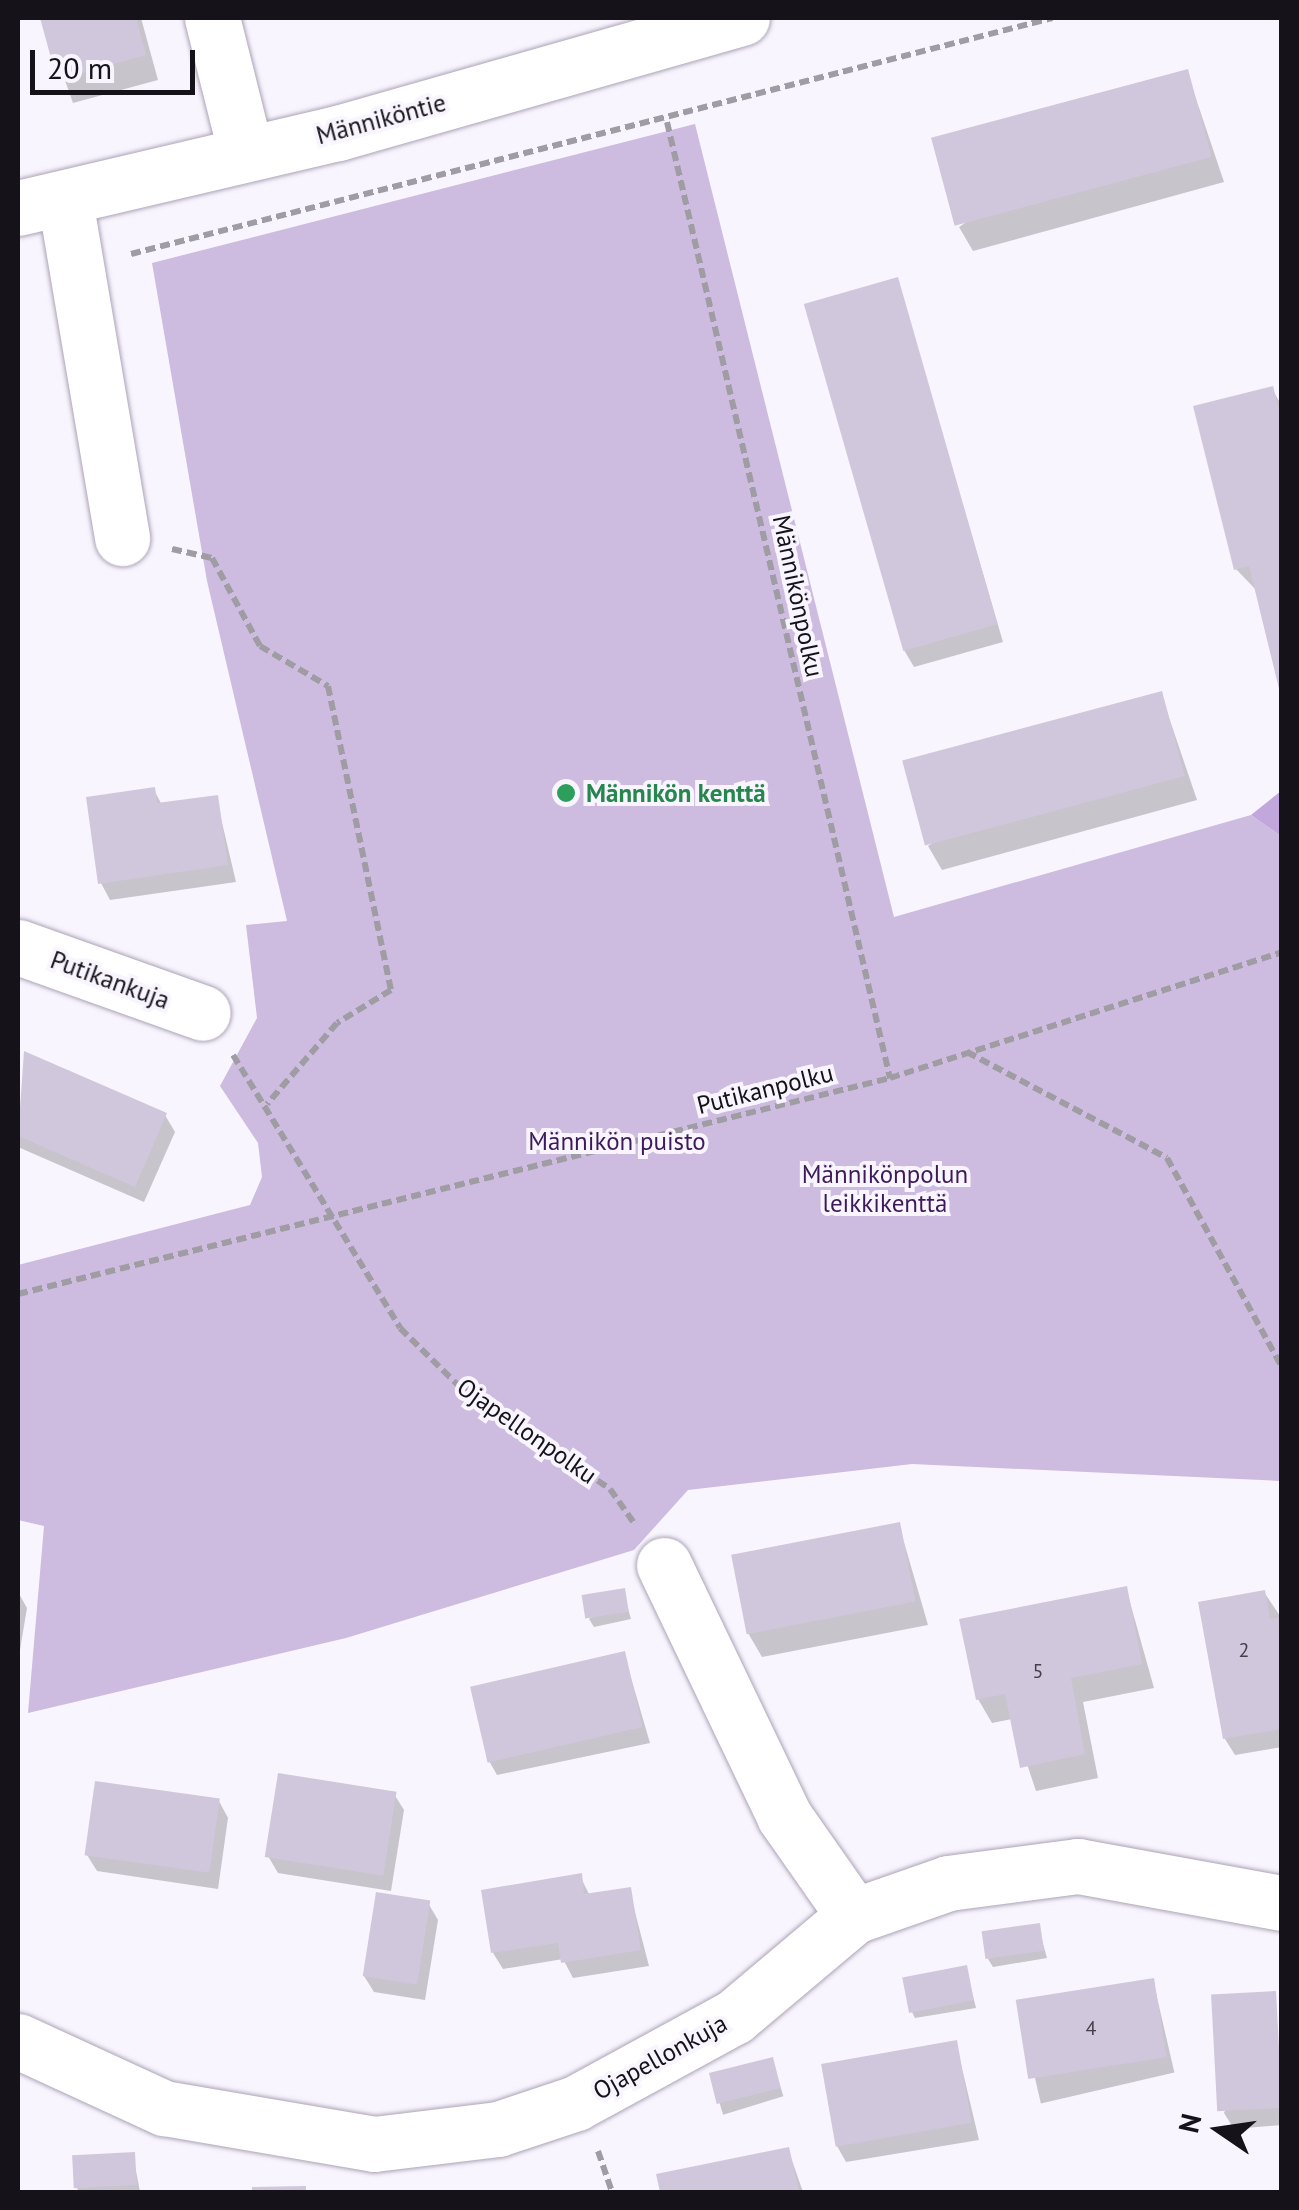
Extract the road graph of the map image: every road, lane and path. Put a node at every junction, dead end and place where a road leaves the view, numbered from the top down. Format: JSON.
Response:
{"nodes":[{"id":1,"x":212,"y":18,"type":"edge"},
{"id":2,"x":742,"y":18,"type":"edge"},
{"id":3,"x":1052,"y":18,"type":"edge"},
{"id":4,"x":667,"y":122,"type":"junction"},
{"id":5,"x":246,"y":153,"type":"junction"},
{"id":6,"x":42,"y":204,"type":"edge"},
{"id":7,"x":78,"y":269,"type":"junction"},
{"id":8,"x":122,"y":538,"type":"joint"},
{"id":9,"x":18,"y":947,"type":"edge"},
{"id":10,"x":1282,"y":952,"type":"edge"},
{"id":11,"x":203,"y":1013,"type":"joint"},
{"id":12,"x":966,"y":1051,"type":"junction"},
{"id":13,"x":890,"y":1078,"type":"junction"},
{"id":14,"x":267,"y":1104,"type":"junction"},
{"id":15,"x":331,"y":1217,"type":"junction"},
{"id":16,"x":18,"y":1294,"type":"edge"},
{"id":17,"x":1282,"y":1367,"type":"edge"},
{"id":18,"x":664,"y":1566,"type":"joint"},
{"id":19,"x":1282,"y":1903,"type":"edge"},
{"id":20,"x":854,"y":1916,"type":"junction"},
{"id":21,"x":18,"y":2041,"type":"edge"}],
"edges":[{"from":1,"to":5,"type":"street"},
{"from":2,"to":5,"type":"street","name":"Männiköntie"},
{"from":3,"to":4,"type":"path"},
{"from":4,"to":7,"type":"path"},
{"from":4,"to":13,"type":"path","name":"Männikönpolku"},
{"from":5,"to":6,"type":"street","name":"Männiköntie"},
{"from":6,"to":7,"type":"street"},
{"from":7,"to":8,"type":"street"},
{"from":8,"to":14,"type":"path"},
{"from":9,"to":11,"type":"street","name":"Putikankuja"},
{"from":10,"to":12,"type":"path","name":"Putikanpolku"},
{"from":11,"to":14,"type":"path","name":"Ojapellonpolku"},
{"from":12,"to":13,"type":"path","name":"Putikanpolku"},
{"from":12,"to":17,"type":"path"},
{"from":13,"to":15,"type":"path","name":"Putikanpolku"},
{"from":14,"to":15,"type":"path","name":"Ojapellonpolku"},
{"from":15,"to":16,"type":"path","name":"Putikanpolku"},
{"from":15,"to":18,"type":"path","name":"Ojapellonpolku"},
{"from":18,"to":20,"type":"street"},
{"from":19,"to":20,"type":"street","name":"Ojapellonkuja"},
{"from":20,"to":21,"type":"street","name":"Ojapellonkuja"}]}
